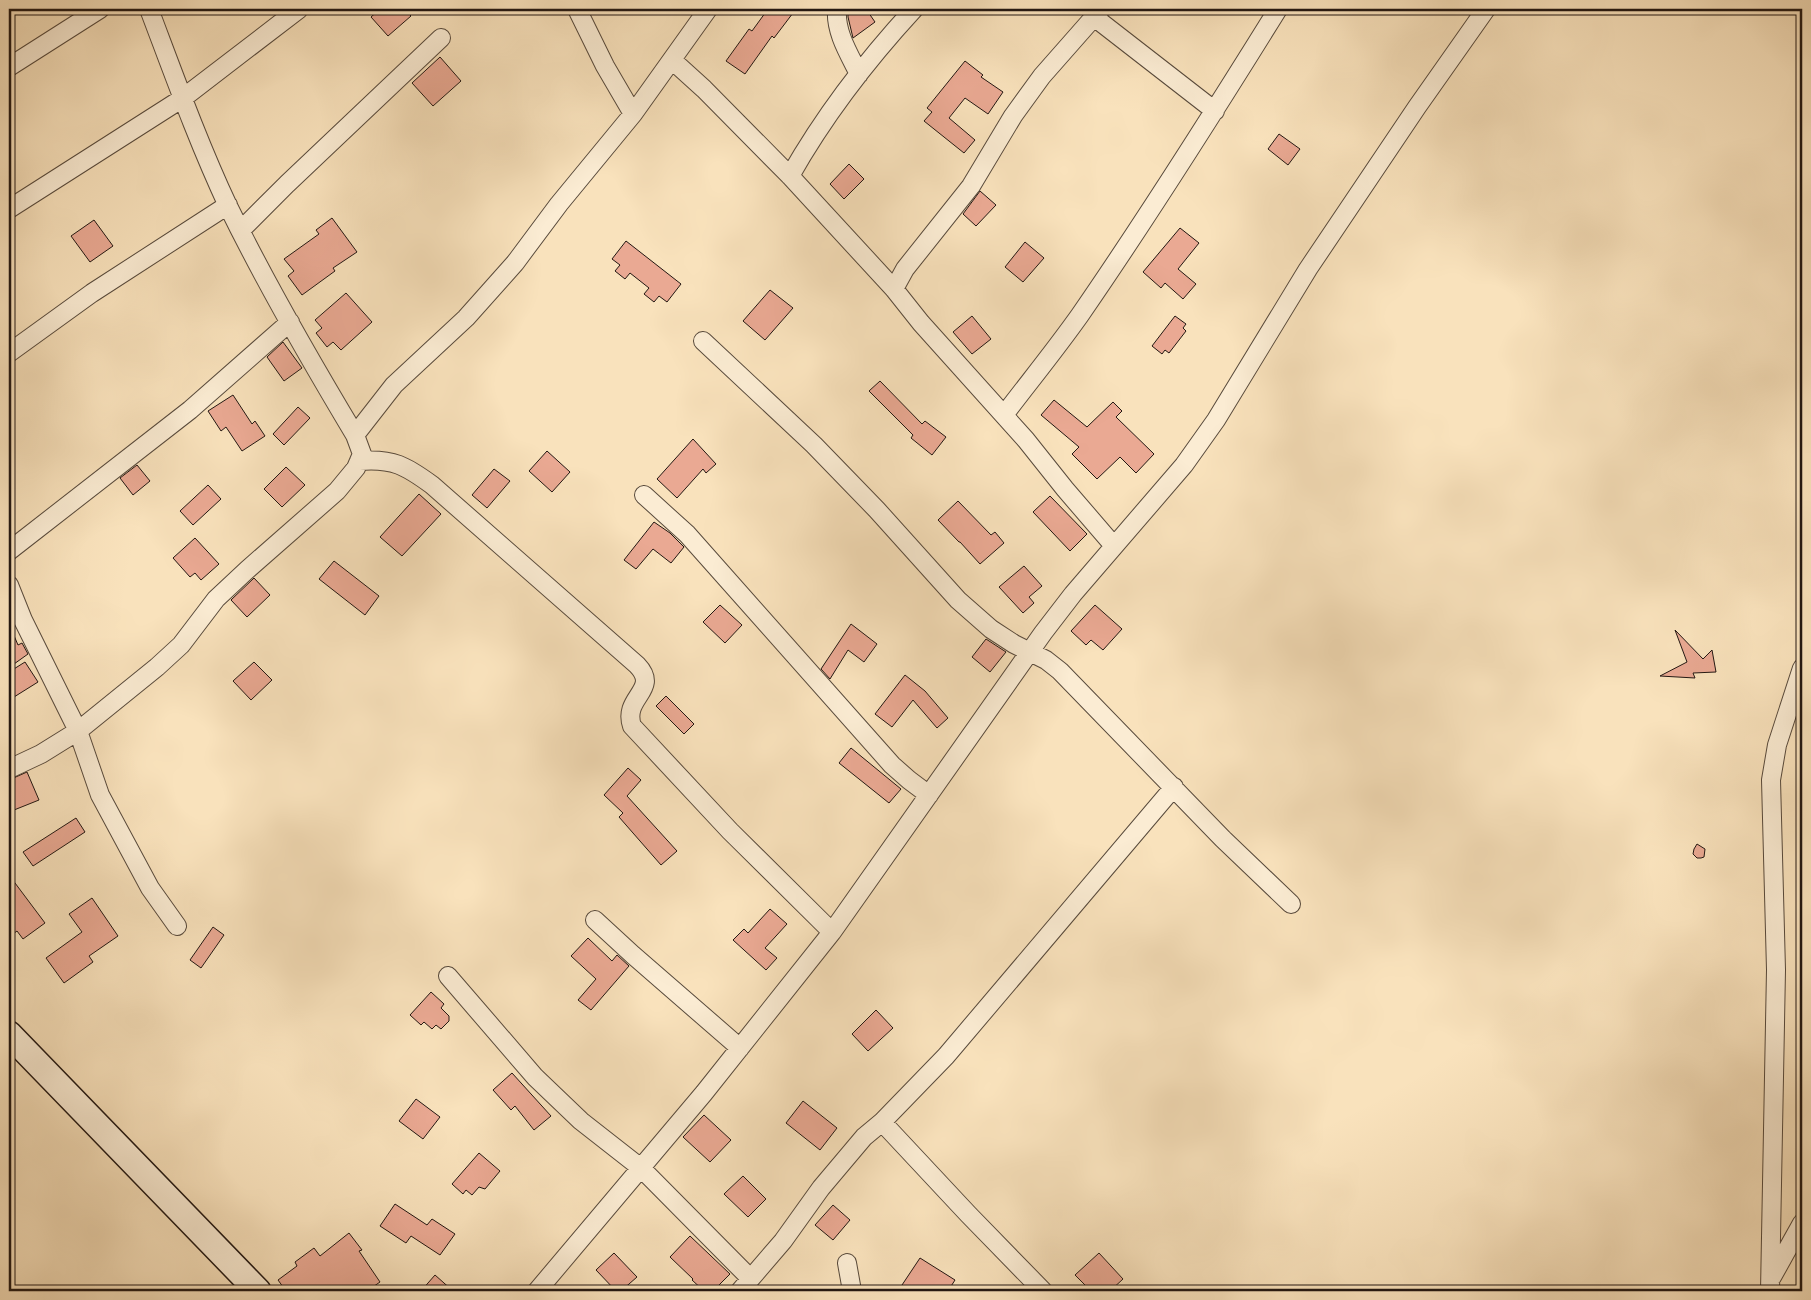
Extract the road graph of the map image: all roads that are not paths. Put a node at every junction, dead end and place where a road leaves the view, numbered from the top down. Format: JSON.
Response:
{"nodes":[{"id":1,"x":100,"y":9,"type":"edge"},
{"id":2,"x":149,"y":9,"type":"edge"},
{"id":3,"x":299,"y":9,"type":"edge"},
{"id":4,"x":577,"y":9,"type":"edge"},
{"id":5,"x":708,"y":9,"type":"edge"},
{"id":6,"x":837,"y":9,"type":"edge"},
{"id":7,"x":914,"y":9,"type":"edge"},
{"id":8,"x":1278,"y":9,"type":"edge"},
{"id":9,"x":1486,"y":9,"type":"edge"},
{"id":10,"x":1098,"y":13,"type":"edge"},
{"id":11,"x":441,"y":38,"type":"dead end"},
{"id":12,"x":672,"y":60,"type":"junction"},
{"id":13,"x":9,"y":67,"type":"edge"},
{"id":14,"x":859,"y":74,"type":"junction"},
{"id":15,"x":183,"y":98,"type":"junction"},
{"id":16,"x":1215,"y":111,"type":"junction"},
{"id":17,"x":633,"y":114,"type":"junction"},
{"id":18,"x":790,"y":176,"type":"junction"},
{"id":19,"x":228,"y":205,"type":"junction"},
{"id":20,"x":9,"y":209,"type":"edge"},
{"id":21,"x":241,"y":230,"type":"junction"},
{"id":22,"x":894,"y":289,"type":"junction"},
{"id":23,"x":290,"y":322,"type":"junction"},
{"id":24,"x":703,"y":341,"type":"dead end"},
{"id":25,"x":9,"y":353,"type":"edge"},
{"id":26,"x":1004,"y":415,"type":"junction"},
{"id":27,"x":355,"y":435,"type":"junction"},
{"id":28,"x":359,"y":461,"type":"junction"},
{"id":29,"x":644,"y":495,"type":"dead end"},
{"id":30,"x":1114,"y":546,"type":"junction"},
{"id":31,"x":9,"y":551,"type":"edge"},
{"id":32,"x":9,"y":585,"type":"edge"},
{"id":33,"x":1030,"y":652,"type":"junction"},
{"id":34,"x":1802,"y":668,"type":"edge"},
{"id":35,"x":78,"y":731,"type":"junction"},
{"id":36,"x":9,"y":769,"type":"edge"},
{"id":37,"x":1174,"y":787,"type":"junction"},
{"id":38,"x":929,"y":795,"type":"junction"},
{"id":39,"x":1291,"y":904,"type":"dead end"},
{"id":40,"x":595,"y":920,"type":"dead end"},
{"id":41,"x":177,"y":926,"type":"dead end"},
{"id":42,"x":832,"y":932,"type":"junction"},
{"id":43,"x":448,"y":976,"type":"dead end"},
{"id":44,"x":9,"y":1034,"type":"edge"},
{"id":45,"x":740,"y":1048,"type":"junction"},
{"id":46,"x":882,"y":1122,"type":"junction"},
{"id":47,"x":641,"y":1168,"type":"junction"},
{"id":48,"x":1802,"y":1223,"type":"edge"},
{"id":49,"x":847,"y":1263,"type":"dead end"},
{"id":50,"x":745,"y":1285,"type":"edge"},
{"id":51,"x":1770,"y":1285,"type":"edge"},
{"id":52,"x":258,"y":1291,"type":"edge"},
{"id":53,"x":537,"y":1291,"type":"edge"},
{"id":54,"x":852,"y":1291,"type":"edge"},
{"id":55,"x":1043,"y":1291,"type":"edge"}],
"edges":[{"from":1,"to":13,"type":"street"},
{"from":2,"to":15,"type":"street"},
{"from":3,"to":15,"type":"street"},
{"from":4,"to":17,"type":"street"},
{"from":5,"to":12,"type":"street"},
{"from":6,"to":14,"type":"street"},
{"from":7,"to":14,"type":"street"},
{"from":8,"to":16,"type":"street"},
{"from":9,"to":30,"type":"street"},
{"from":10,"to":16,"type":"street"},
{"from":10,"to":22,"type":"street"},
{"from":11,"to":21,"type":"street"},
{"from":12,"to":17,"type":"street"},
{"from":12,"to":18,"type":"street"},
{"from":14,"to":18,"type":"street"},
{"from":15,"to":19,"type":"street"},
{"from":15,"to":20,"type":"street"},
{"from":16,"to":26,"type":"street"},
{"from":17,"to":27,"type":"street"},
{"from":18,"to":22,"type":"street"},
{"from":19,"to":21,"type":"street"},
{"from":19,"to":25,"type":"street"},
{"from":21,"to":23,"type":"street"},
{"from":22,"to":26,"type":"street"},
{"from":23,"to":27,"type":"street"},
{"from":23,"to":31,"type":"street"},
{"from":24,"to":33,"type":"street"},
{"from":26,"to":30,"type":"street"},
{"from":27,"to":28,"type":"street"},
{"from":28,"to":35,"type":"street"},
{"from":28,"to":42,"type":"street"},
{"from":29,"to":38,"type":"street"},
{"from":30,"to":33,"type":"street"},
{"from":32,"to":35,"type":"street"},
{"from":33,"to":37,"type":"street"},
{"from":33,"to":38,"type":"street"},
{"from":34,"to":51,"type":"street"},
{"from":35,"to":36,"type":"street"},
{"from":35,"to":41,"type":"street"},
{"from":37,"to":39,"type":"street"},
{"from":37,"to":46,"type":"street"},
{"from":38,"to":42,"type":"street"},
{"from":40,"to":45,"type":"street"},
{"from":42,"to":45,"type":"street"},
{"from":43,"to":47,"type":"street"},
{"from":44,"to":52,"type":"main road"},
{"from":45,"to":47,"type":"street"},
{"from":46,"to":50,"type":"street"},
{"from":46,"to":55,"type":"street"},
{"from":47,"to":50,"type":"street"},
{"from":47,"to":53,"type":"street"},
{"from":48,"to":51,"type":"street"},
{"from":49,"to":54,"type":"street"}]}
